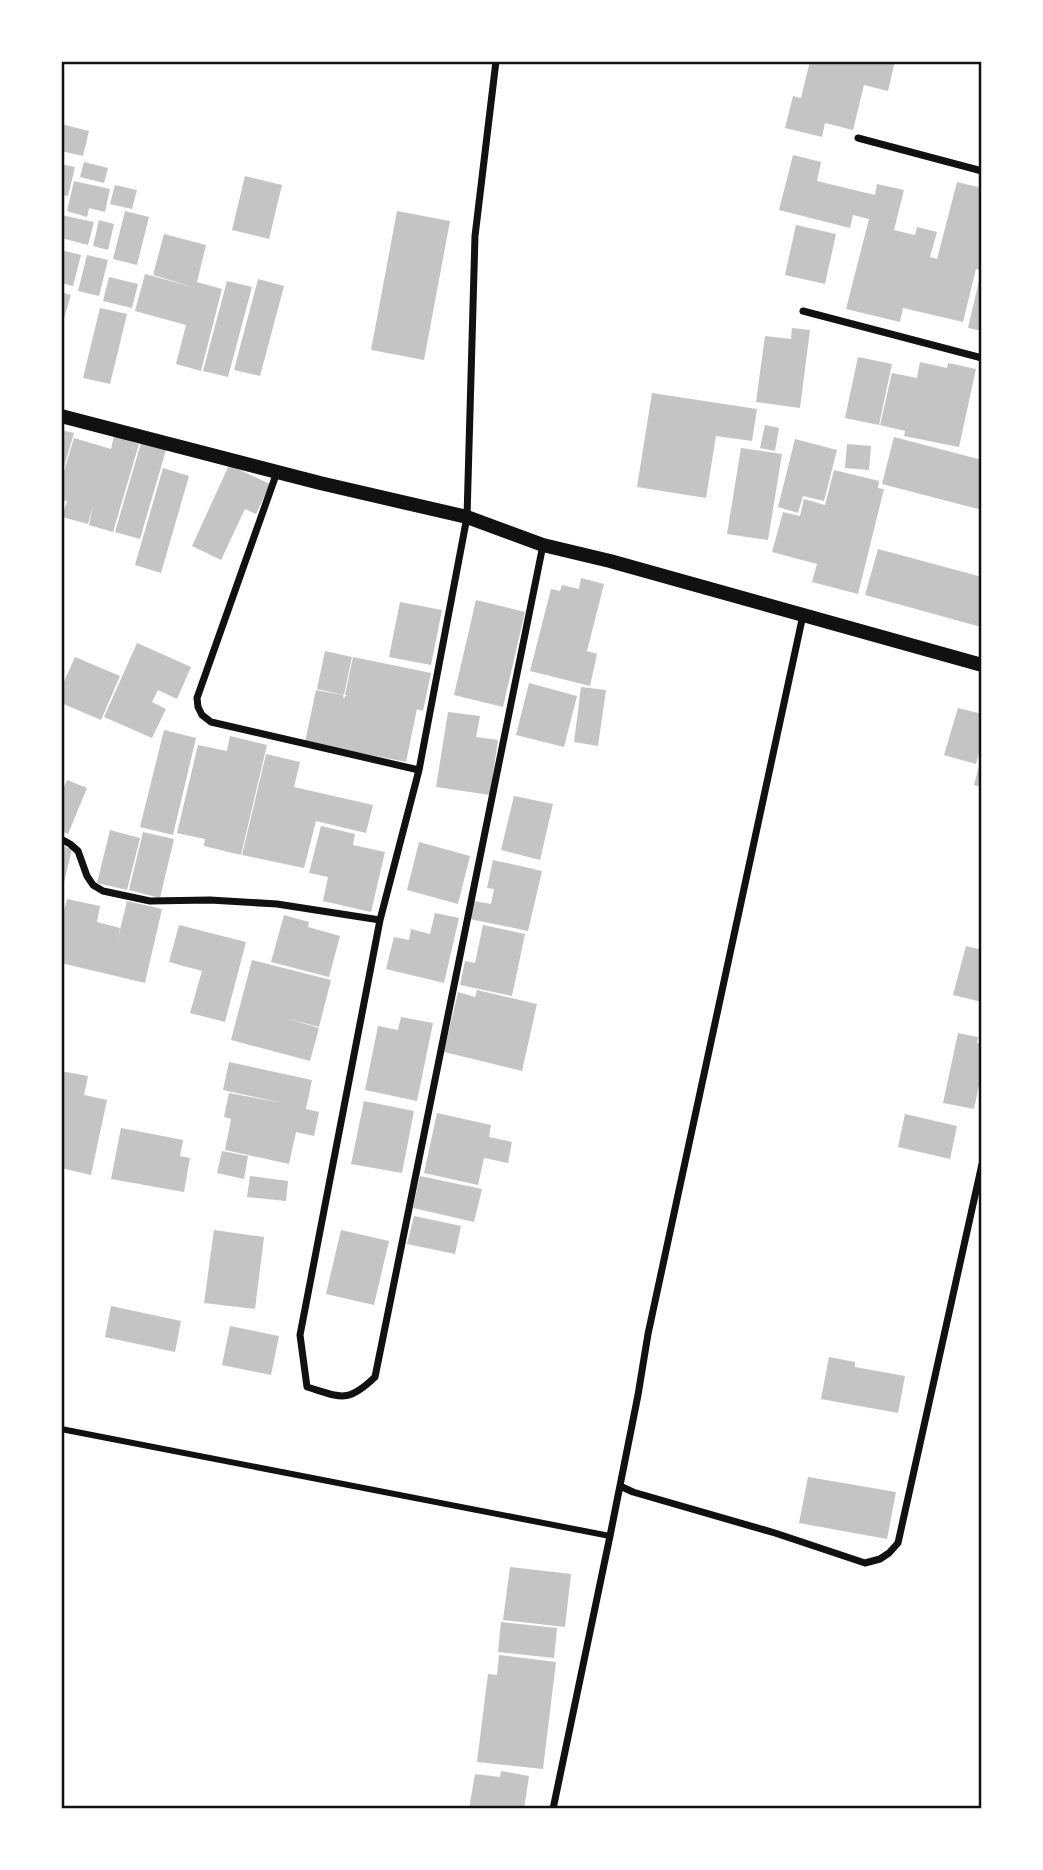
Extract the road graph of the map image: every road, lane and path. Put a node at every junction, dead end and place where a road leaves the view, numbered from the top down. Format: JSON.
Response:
{"nodes":[{"id":1,"x":496,"y":61,"type":"edge"},
{"id":2,"x":858,"y":138,"type":"dead end"},
{"id":3,"x":982,"y":171,"type":"edge"},
{"id":4,"x":803,"y":311,"type":"dead end"},
{"id":5,"x":982,"y":358,"type":"edge"},
{"id":6,"x":61,"y":416,"type":"edge"},
{"id":7,"x":277,"y":471,"type":"junction"},
{"id":8,"x":467,"y":517,"type":"junction"},
{"id":9,"x":543,"y":545,"type":"junction"},
{"id":10,"x":804,"y":614,"type":"junction"},
{"id":11,"x":982,"y":665,"type":"edge"},
{"id":12,"x":419,"y":770,"type":"junction"},
{"id":13,"x":61,"y":839,"type":"edge"},
{"id":14,"x":380,"y":919,"type":"junction"},
{"id":15,"x":982,"y":1164,"type":"edge"},
{"id":16,"x":61,"y":1429,"type":"edge"},
{"id":17,"x":619,"y":1488,"type":"junction"},
{"id":18,"x":610,"y":1536,"type":"junction"},
{"id":19,"x":553,"y":1809,"type":"edge"}],
"edges":[{"from":1,"to":8,"type":"street"},
{"from":2,"to":3,"type":"street"},
{"from":4,"to":5,"type":"street"},
{"from":6,"to":7,"type":"main road"},
{"from":7,"to":8,"type":"main road"},
{"from":7,"to":12,"type":"street"},
{"from":8,"to":9,"type":"main road"},
{"from":8,"to":12,"type":"street"},
{"from":9,"to":10,"type":"main road"},
{"from":9,"to":14,"type":"street"},
{"from":10,"to":11,"type":"main road"},
{"from":10,"to":17,"type":"street"},
{"from":12,"to":14,"type":"street"},
{"from":13,"to":14,"type":"street"},
{"from":15,"to":17,"type":"street"},
{"from":16,"to":18,"type":"street"},
{"from":17,"to":18,"type":"street"},
{"from":18,"to":19,"type":"street"}]}
